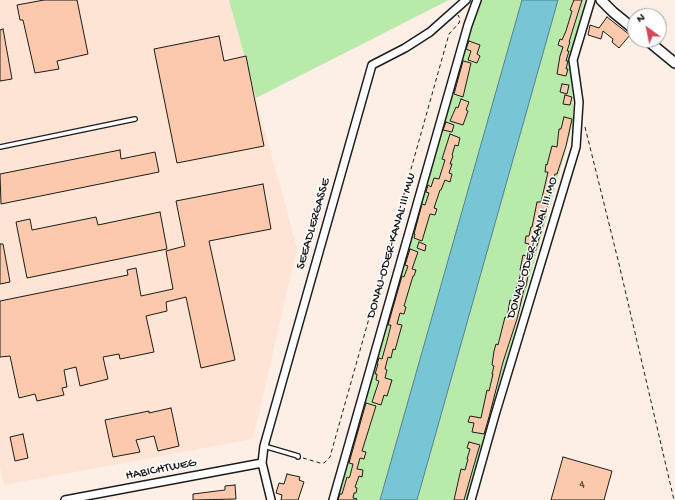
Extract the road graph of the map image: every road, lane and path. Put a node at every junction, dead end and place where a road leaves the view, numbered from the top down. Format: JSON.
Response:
{"nodes":[{"id":1,"x":466,"y":0,"type":"edge"},
{"id":2,"x":477,"y":0,"type":"edge"},
{"id":3,"x":591,"y":0,"type":"edge"},
{"id":4,"x":601,"y":0,"type":"edge"},
{"id":5,"x":456,"y":10,"type":"junction"},
{"id":6,"x":627,"y":23,"type":"edge"},
{"id":7,"x":657,"y":48,"type":"edge"},
{"id":8,"x":675,"y":63,"type":"edge"},
{"id":9,"x":135,"y":119,"type":"dead end"},
{"id":10,"x":585,"y":125,"type":"dead end"},
{"id":11,"x":0,"y":147,"type":"edge"},
{"id":12,"x":264,"y":446,"type":"junction"},
{"id":13,"x":298,"y":457,"type":"joint"},
{"id":14,"x":262,"y":463,"type":"junction"},
{"id":15,"x":65,"y":500,"type":"edge"},
{"id":16,"x":271,"y":500,"type":"edge"},
{"id":17,"x":333,"y":500,"type":"edge"},
{"id":18,"x":471,"y":500,"type":"edge"},
{"id":19,"x":674,"y":500,"type":"edge"}],
"edges":[{"from":1,"to":5,"type":"street","name":"SEEADLERGASSE"},
{"from":2,"to":17,"type":"street","name":"DONAU-ODER-KANAL III MW"},
{"from":3,"to":18,"type":"street","name":"DONAU-ODER-KANAL III MO"},
{"from":4,"to":6,"type":"street"},
{"from":5,"to":12,"type":"street","name":"SEEADLERGASSE"},
{"from":5,"to":13,"type":"path"},
{"from":7,"to":8,"type":"street"},
{"from":9,"to":11,"type":"lane"},
{"from":10,"to":19,"type":"path"},
{"from":12,"to":13,"type":"lane"},
{"from":12,"to":14,"type":"street","name":"SEEADLERGASSE"},
{"from":14,"to":15,"type":"street","name":"HABICHTWEG"},
{"from":14,"to":16,"type":"street","name":"SEEADLERGASSE"}]}
